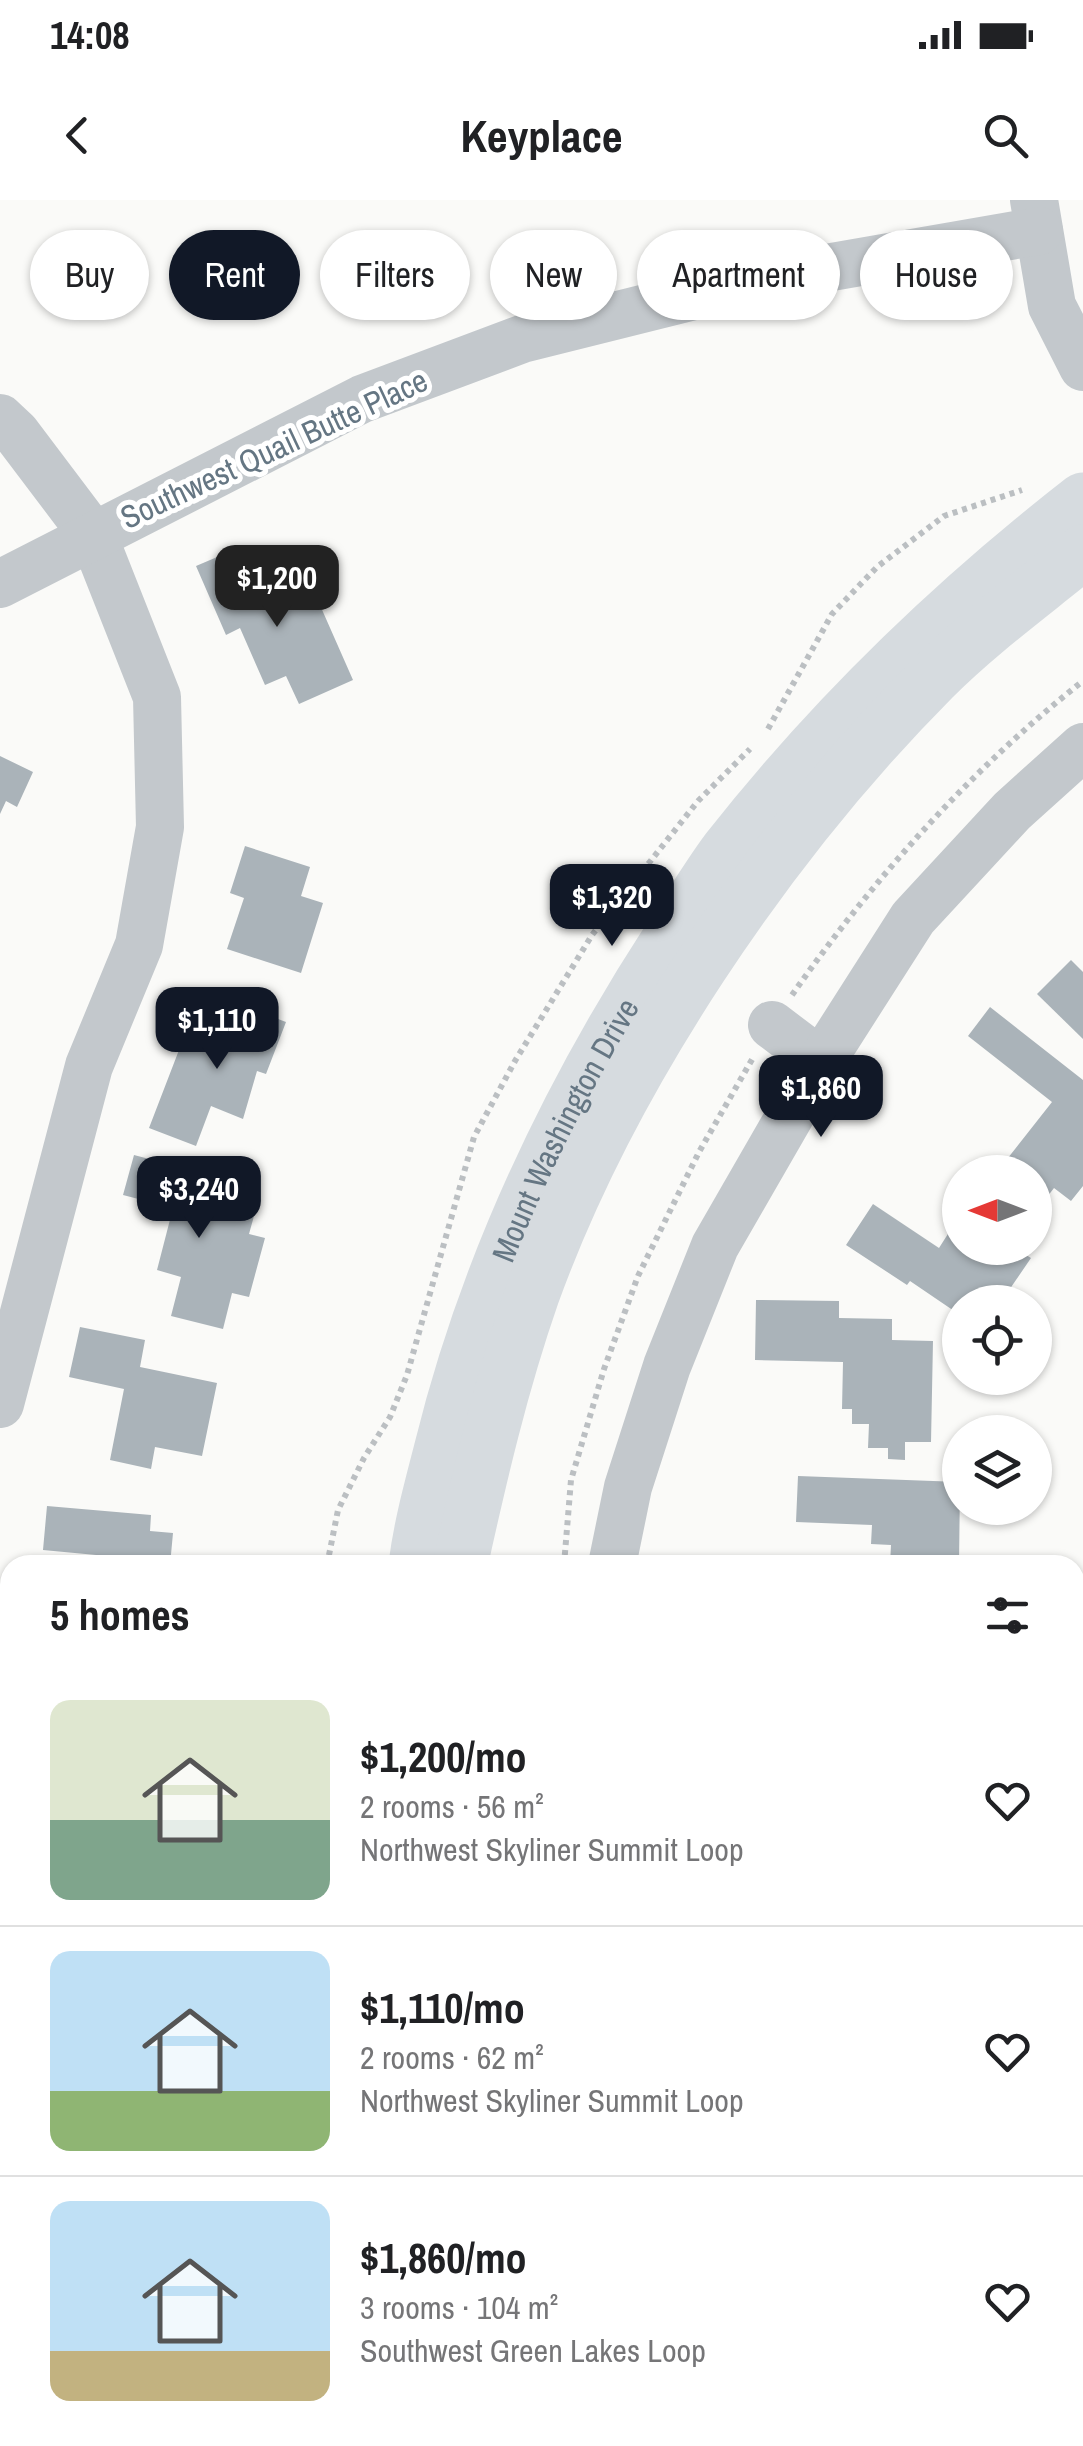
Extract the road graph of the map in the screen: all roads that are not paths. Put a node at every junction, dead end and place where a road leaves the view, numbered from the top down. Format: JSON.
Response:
{"nodes":[{"id":1,"x":1037,"y":216,"type":"edge"},
{"id":2,"x":1083,"y":366,"type":"edge"},
{"id":3,"x":0,"y":418,"type":"edge"},
{"id":4,"x":1083,"y":500,"type":"edge"},
{"id":5,"x":93,"y":535,"type":"junction"},
{"id":6,"x":1083,"y":552,"type":"edge"},
{"id":7,"x":0,"y":584,"type":"edge"},
{"id":8,"x":1083,"y":746,"type":"edge"},
{"id":9,"x":772,"y":1025,"type":"dead end"},
{"id":10,"x":821,"y":1062,"type":"junction"},
{"id":11,"x":0,"y":1404,"type":"edge"},
{"id":12,"x":417,"y":1555,"type":"edge"},
{"id":13,"x":462,"y":1555,"type":"edge"},
{"id":14,"x":614,"y":1555,"type":"edge"}],
"edges":[{"from":1,"to":2,"type":"street"},
{"from":1,"to":5,"type":"street","name":"Southwest Quail Butte Place"},
{"from":3,"to":5,"type":"street"},
{"from":4,"to":12,"type":"main road","name":"Mount Washington Drive"},
{"from":5,"to":7,"type":"street","name":"Southwest Quail Butte Place"},
{"from":5,"to":11,"type":"street"},
{"from":6,"to":13,"type":"main road","name":"Mount Washington Drive"},
{"from":8,"to":10,"type":"street"},
{"from":9,"to":10,"type":"street"},
{"from":10,"to":14,"type":"street"}]}
